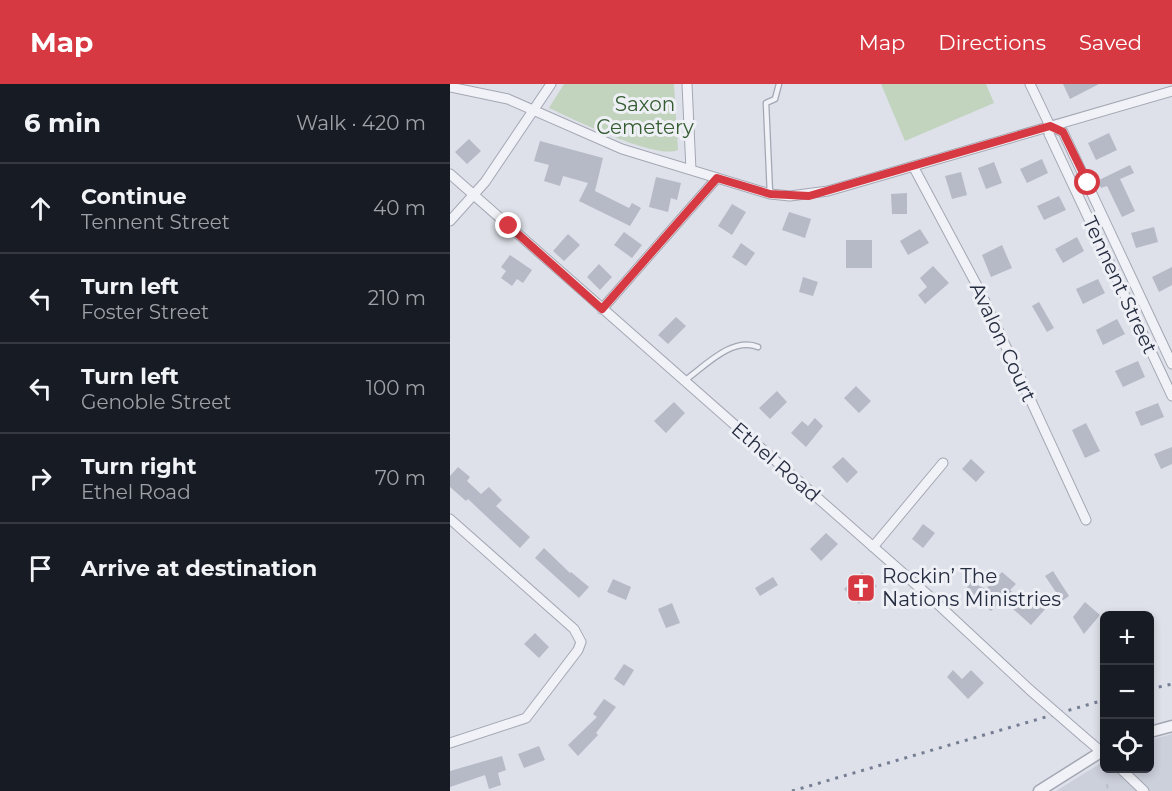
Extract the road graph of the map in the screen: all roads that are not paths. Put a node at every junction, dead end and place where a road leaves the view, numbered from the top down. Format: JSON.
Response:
{"nodes":[{"id":1,"x":551,"y":84,"type":"edge"},
{"id":2,"x":687,"y":84,"type":"edge"},
{"id":3,"x":779,"y":84,"type":"edge"},
{"id":4,"x":1030,"y":84,"type":"edge"},
{"id":5,"x":450,"y":87,"type":"edge"},
{"id":6,"x":1172,"y":92,"type":"edge"},
{"id":7,"x":534,"y":109,"type":"junction"},
{"id":8,"x":1050,"y":126,"type":"junction"},
{"id":9,"x":913,"y":166,"type":"junction"},
{"id":10,"x":692,"y":170,"type":"junction"},
{"id":11,"x":450,"y":174,"type":"edge"},
{"id":12,"x":717,"y":178,"type":"junction"},
{"id":13,"x":770,"y":194,"type":"junction"},
{"id":14,"x":474,"y":195,"type":"junction"},
{"id":15,"x":450,"y":221,"type":"edge"},
{"id":16,"x":602,"y":309,"type":"junction"},
{"id":17,"x":758,"y":347,"type":"dead end"},
{"id":18,"x":1172,"y":363,"type":"edge"},
{"id":19,"x":684,"y":381,"type":"junction"},
{"id":20,"x":1172,"y":396,"type":"edge"},
{"id":21,"x":943,"y":464,"type":"dead end"},
{"id":22,"x":450,"y":519,"type":"edge"},
{"id":23,"x":1086,"y":520,"type":"dead end"},
{"id":24,"x":873,"y":547,"type":"junction"},
{"id":25,"x":1172,"y":726,"type":"edge"},
{"id":26,"x":1154,"y":731,"type":"edge"},
{"id":27,"x":450,"y":743,"type":"edge"},
{"id":28,"x":1100,"y":749,"type":"edge"},
{"id":29,"x":1100,"y":754,"type":"edge"},
{"id":30,"x":1125,"y":773,"type":"edge"},
{"id":31,"x":1039,"y":791,"type":"edge"},
{"id":32,"x":1144,"y":791,"type":"edge"}],
"edges":[{"from":1,"to":7,"type":"street"},
{"from":2,"to":10,"type":"street"},
{"from":3,"to":13,"type":"lane"},
{"from":4,"to":8,"type":"street"},
{"from":5,"to":7,"type":"street"},
{"from":6,"to":8,"type":"street"},
{"from":7,"to":10,"type":"street"},
{"from":7,"to":14,"type":"street"},
{"from":8,"to":9,"type":"street"},
{"from":8,"to":18,"type":"street","name":"Tennent Street"},
{"from":8,"to":20,"type":"street","name":"Tennent Street"},
{"from":9,"to":13,"type":"street"},
{"from":9,"to":23,"type":"street","name":"Avalon Court"},
{"from":10,"to":12,"type":"street"},
{"from":11,"to":14,"type":"street","name":"Ethel Road"},
{"from":12,"to":13,"type":"street"},
{"from":12,"to":16,"type":"street"},
{"from":14,"to":15,"type":"street"},
{"from":14,"to":16,"type":"street","name":"Ethel Road"},
{"from":16,"to":19,"type":"street","name":"Ethel Road"},
{"from":17,"to":19,"type":"lane"},
{"from":19,"to":24,"type":"street","name":"Ethel Road"},
{"from":21,"to":24,"type":"street"},
{"from":22,"to":27,"type":"street"},
{"from":24,"to":28,"type":"street","name":"Ethel Road","bridge":true},
{"from":25,"to":26,"type":"street"},
{"from":29,"to":31,"type":"street"},
{"from":30,"to":32,"type":"street"}]}
